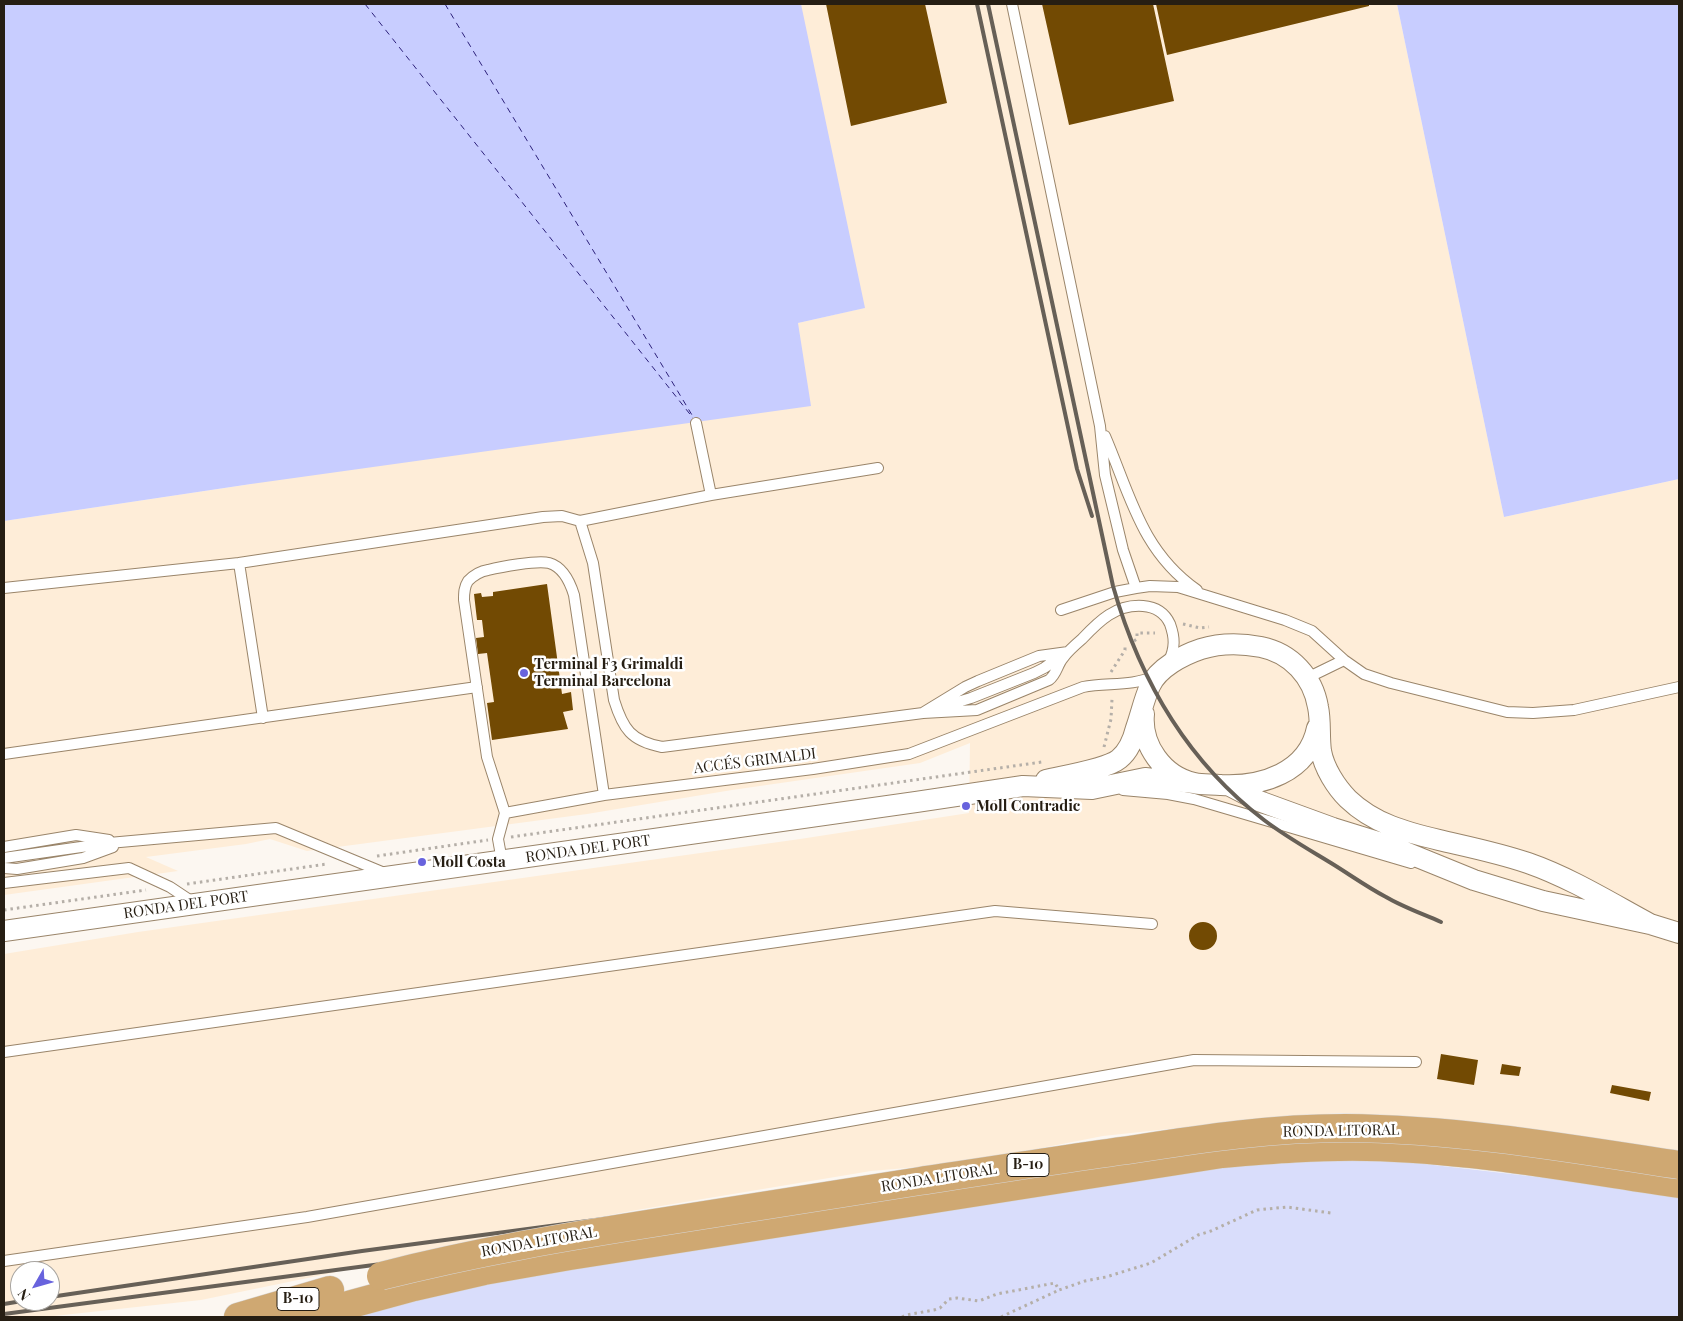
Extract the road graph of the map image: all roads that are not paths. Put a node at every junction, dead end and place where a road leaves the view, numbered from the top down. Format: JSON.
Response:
{"nodes":[{"id":1,"x":1012,"y":4,"type":"edge"},
{"id":2,"x":696,"y":423,"type":"dead end"},
{"id":3,"x":1100,"y":426,"type":"junction"},
{"id":4,"x":878,"y":468,"type":"dead end"},
{"id":5,"x":711,"y":495,"type":"junction"},
{"id":6,"x":580,"y":521,"type":"junction"},
{"id":7,"x":238,"y":563,"type":"junction"},
{"id":8,"x":4,"y":588,"type":"edge"},
{"id":9,"x":1136,"y":588,"type":"junction"},
{"id":10,"x":1206,"y":596,"type":"junction"},
{"id":11,"x":1061,"y":610,"type":"dead end"},
{"id":12,"x":1068,"y":652,"type":"junction"},
{"id":13,"x":1344,"y":660,"type":"junction"},
{"id":14,"x":1166,"y":668,"type":"junction"},
{"id":15,"x":1307,"y":678,"type":"junction"},
{"id":16,"x":476,"y":687,"type":"junction"},
{"id":17,"x":1679,"y":687,"type":"edge"},
{"id":18,"x":1145,"y":699,"type":"junction"},
{"id":19,"x":923,"y":713,"type":"junction"},
{"id":20,"x":263,"y":718,"type":"junction"},
{"id":21,"x":1319,"y":718,"type":"junction"},
{"id":22,"x":4,"y":754,"type":"edge"},
{"id":23,"x":1194,"y":783,"type":"junction"},
{"id":24,"x":1022,"y":786,"type":"junction"},
{"id":25,"x":1230,"y":786,"type":"junction"},
{"id":26,"x":1092,"y":789,"type":"junction"},
{"id":27,"x":604,"y":795,"type":"junction"},
{"id":28,"x":505,"y":812,"type":"junction"},
{"id":29,"x":125,"y":842,"type":"junction"},
{"id":30,"x":4,"y":847,"type":"edge"},
{"id":31,"x":4,"y":858,"type":"edge"},
{"id":32,"x":502,"y":861,"type":"junction"},
{"id":33,"x":4,"y":868,"type":"edge"},
{"id":34,"x":392,"y":876,"type":"junction"},
{"id":35,"x":1474,"y":880,"type":"junction"},
{"id":36,"x":4,"y":883,"type":"edge"},
{"id":37,"x":194,"y":904,"type":"junction"},
{"id":38,"x":1152,"y":924,"type":"dead end"},
{"id":39,"x":1650,"y":924,"type":"junction"},
{"id":40,"x":4,"y":931,"type":"edge"},
{"id":41,"x":1679,"y":933,"type":"edge"},
{"id":42,"x":4,"y":1052,"type":"edge"},
{"id":43,"x":1416,"y":1062,"type":"dead end"},
{"id":44,"x":1679,"y":1165,"type":"edge"},
{"id":45,"x":1679,"y":1184,"type":"edge"},
{"id":46,"x":4,"y":1261,"type":"edge"},
{"id":47,"x":362,"y":1291,"type":"junction"},
{"id":48,"x":238,"y":1317,"type":"edge"},
{"id":49,"x":304,"y":1317,"type":"edge"}],
"edges":[{"from":1,"to":3,"type":"lane"},
{"from":2,"to":5,"type":"lane"},
{"from":3,"to":9,"type":"lane"},
{"from":3,"to":10,"type":"lane"},
{"from":4,"to":5,"type":"lane"},
{"from":5,"to":6,"type":"lane"},
{"from":6,"to":7,"type":"lane"},
{"from":6,"to":19,"type":"lane"},
{"from":7,"to":8,"type":"lane"},
{"from":7,"to":20,"type":"lane"},
{"from":9,"to":10,"type":"lane"},
{"from":9,"to":11,"type":"lane"},
{"from":10,"to":13,"type":"lane"},
{"from":12,"to":14,"type":"lane"},
{"from":12,"to":19,"type":"lane"},
{"from":12,"to":19,"type":"lane"},
{"from":13,"to":15,"type":"lane"},
{"from":13,"to":17,"type":"lane"},
{"from":14,"to":15,"type":"street"},
{"from":14,"to":18,"type":"street"},
{"from":14,"to":27,"type":"lane","name":"ACCÉS GRIMALDI"},
{"from":15,"to":21,"type":"street"},
{"from":16,"to":20,"type":"lane"},
{"from":16,"to":27,"type":"lane"},
{"from":16,"to":28,"type":"lane"},
{"from":18,"to":23,"type":"street"},
{"from":18,"to":24,"type":"street"},
{"from":20,"to":22,"type":"lane"},
{"from":21,"to":25,"type":"street"},
{"from":21,"to":39,"type":"street"},
{"from":23,"to":25,"type":"street"},
{"from":23,"to":26,"type":"street"},
{"from":24,"to":26,"type":"street"},
{"from":24,"to":32,"type":"street","name":"RONDA DEL PORT"},
{"from":25,"to":35,"type":"street"},
{"from":26,"to":35,"type":"lane"},
{"from":27,"to":28,"type":"lane","name":"ACCÉS GRIMALDI"},
{"from":28,"to":32,"type":"lane"},
{"from":29,"to":30,"type":"lane"},
{"from":29,"to":31,"type":"lane"},
{"from":29,"to":33,"type":"lane"},
{"from":29,"to":34,"type":"lane"},
{"from":32,"to":34,"type":"street","name":"RONDA DEL PORT"},
{"from":34,"to":37,"type":"street","name":"RONDA DEL PORT"},
{"from":35,"to":39,"type":"street"},
{"from":36,"to":37,"type":"lane"},
{"from":37,"to":40,"type":"street","name":"RONDA DEL PORT"},
{"from":38,"to":42,"type":"lane"},
{"from":39,"to":41,"type":"street"},
{"from":43,"to":46,"type":"lane"},
{"from":44,"to":47,"type":"highway","name":"RONDA LITORAL","number":"B-10","bridge":true},
{"from":45,"to":47,"type":"highway","name":"RONDA LITORAL","number":"B-10"},
{"from":47,"to":48,"type":"highway","name":"RONDA LITORAL","number":"B-10"},
{"from":47,"to":49,"type":"highway","name":"RONDA LITORAL","number":"B-10"}]}
